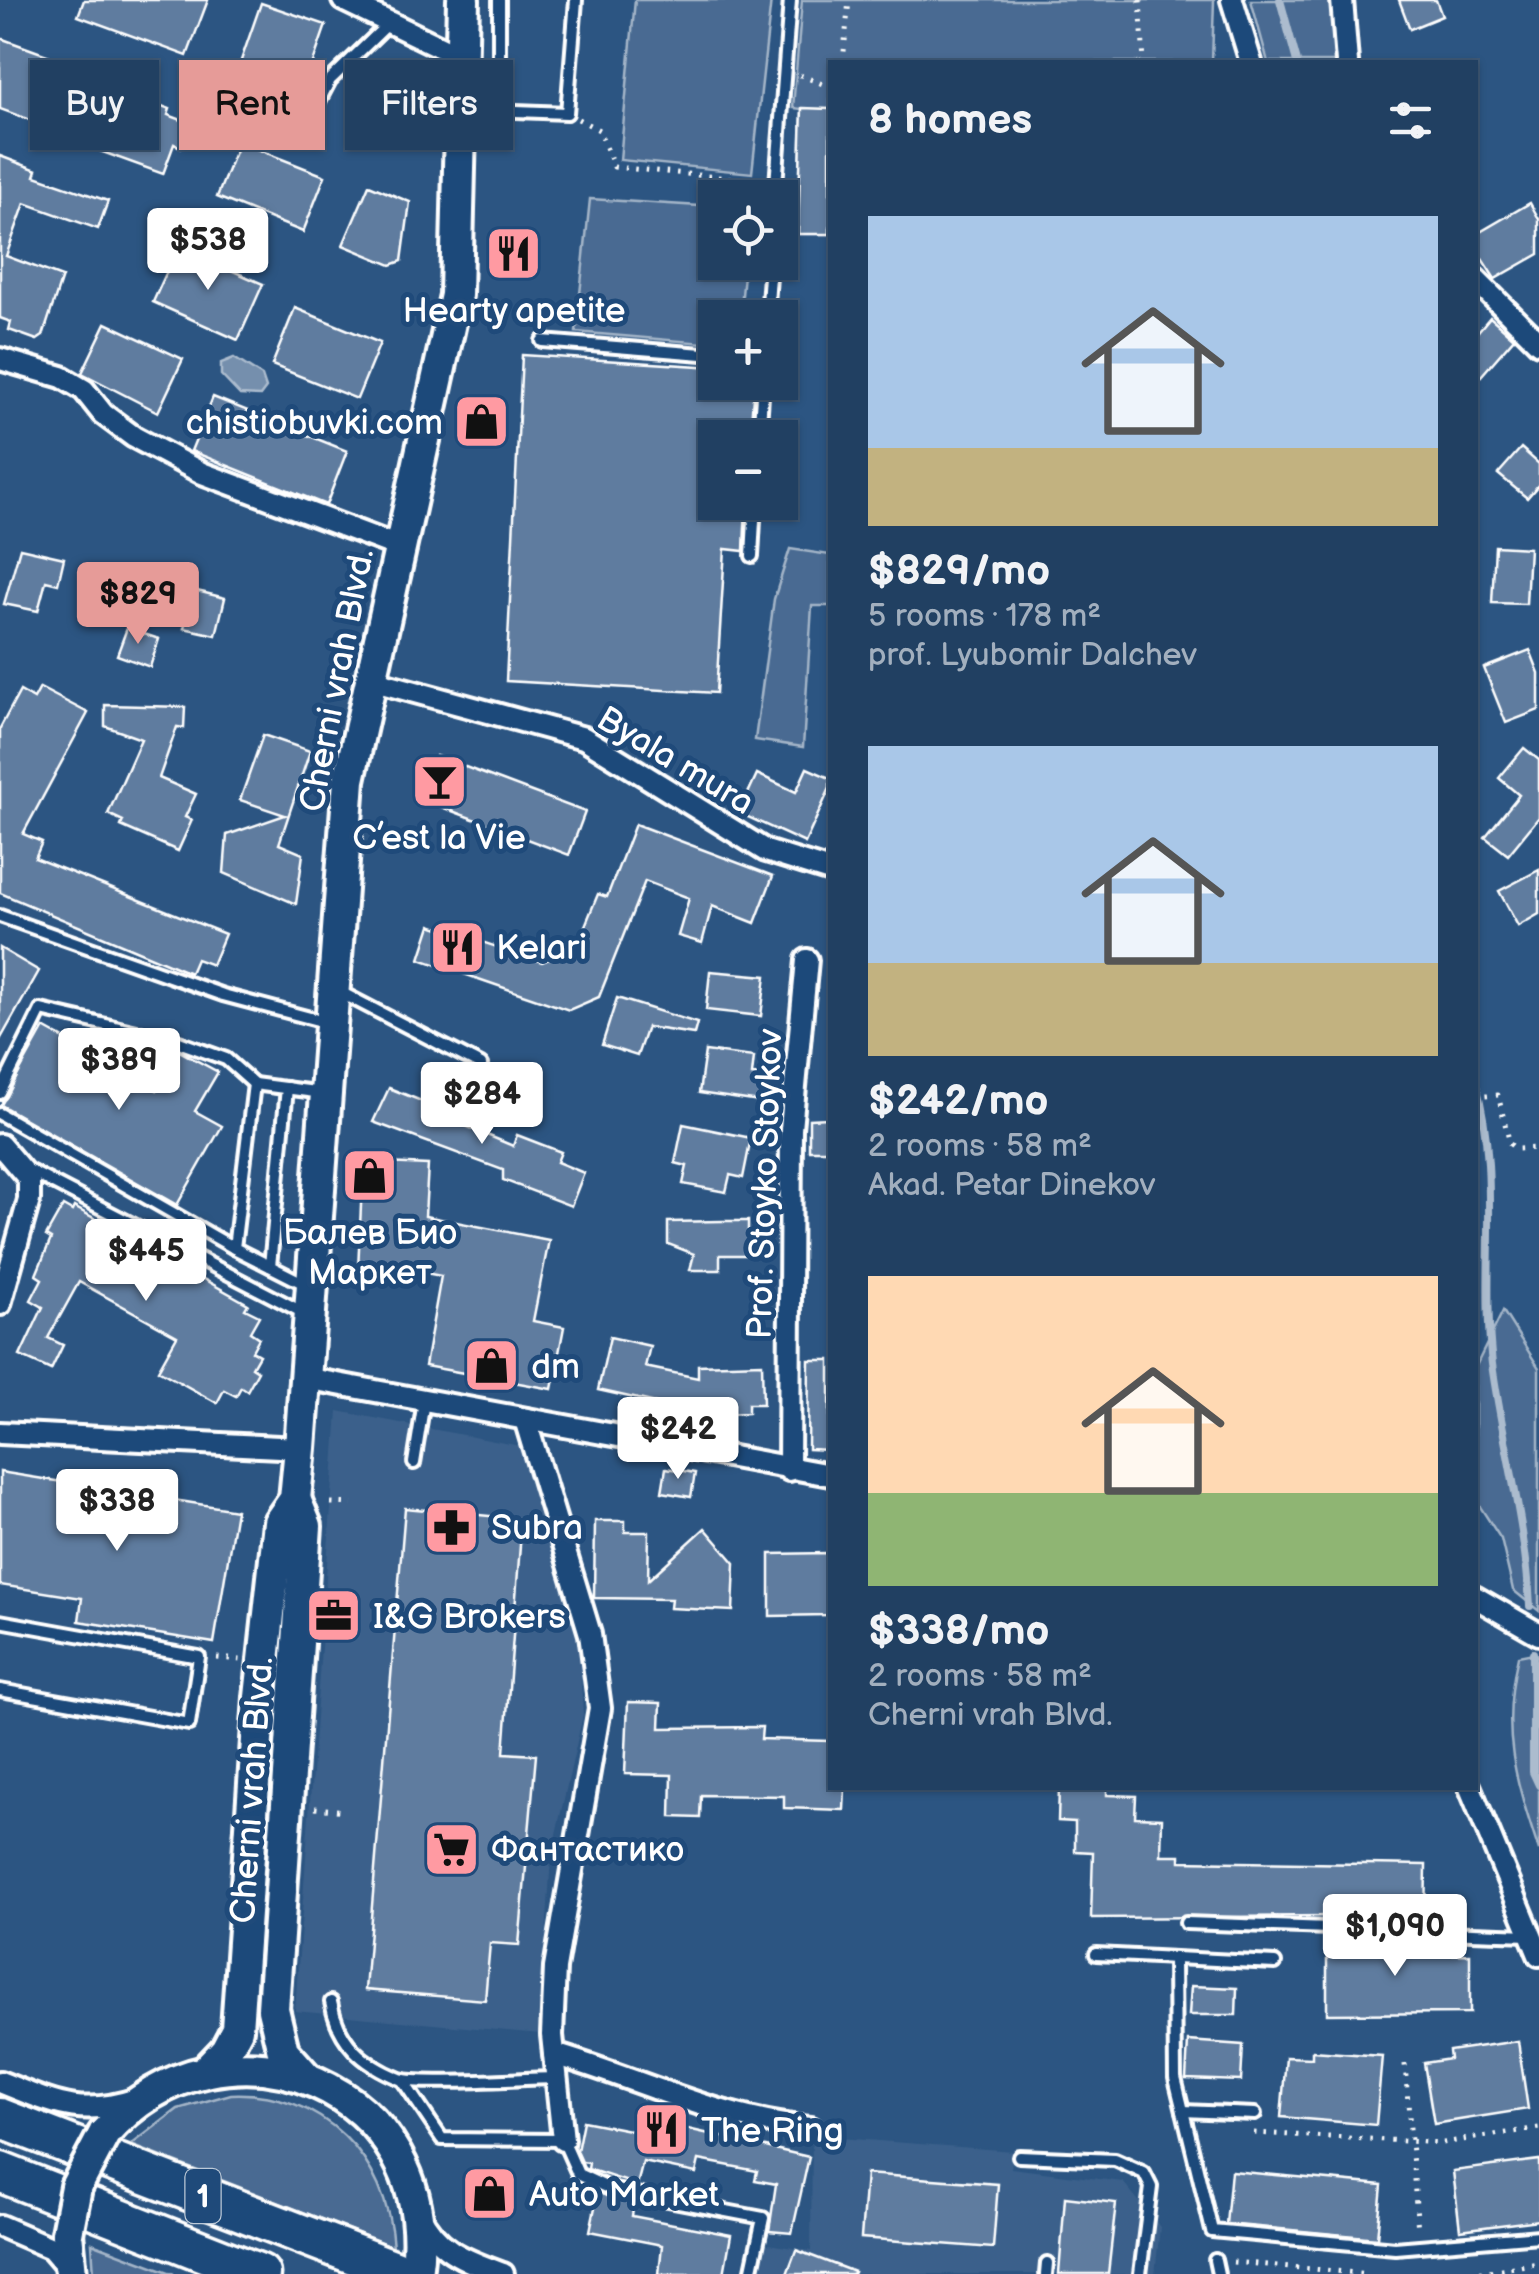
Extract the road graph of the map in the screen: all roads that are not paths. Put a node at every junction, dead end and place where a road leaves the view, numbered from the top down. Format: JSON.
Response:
{"nodes":[{"id":1,"x":344,"y":0,"type":"edge"},
{"id":2,"x":462,"y":0,"type":"edge"},
{"id":3,"x":499,"y":0,"type":"edge"},
{"id":4,"x":576,"y":0,"type":"edge"},
{"id":5,"x":790,"y":0,"type":"edge"},
{"id":6,"x":1232,"y":0,"type":"edge"},
{"id":7,"x":1342,"y":0,"type":"edge"},
{"id":8,"x":390,"y":22,"type":"junction"},
{"id":9,"x":463,"y":58,"type":"joint"},
{"id":10,"x":498,"y":60,"type":"edge"},
{"id":11,"x":1250,"y":60,"type":"edge"},
{"id":12,"x":1347,"y":60,"type":"edge"},
{"id":13,"x":325,"y":90,"type":"edge"},
{"id":14,"x":513,"y":111,"type":"edge"},
{"id":15,"x":469,"y":150,"type":"edge"},
{"id":16,"x":776,"y":180,"type":"edge"},
{"id":17,"x":1478,"y":282,"type":"edge"},
{"id":18,"x":542,"y":341,"type":"dead end"},
{"id":19,"x":1539,"y":343,"type":"edge"},
{"id":20,"x":698,"y":354,"type":"edge"},
{"id":21,"x":0,"y":359,"type":"edge"},
{"id":22,"x":754,"y":520,"type":"edge"},
{"id":23,"x":400,"y":548,"type":"junction"},
{"id":24,"x":752,"y":556,"type":"dead end"},
{"id":25,"x":370,"y":680,"type":"junction"},
{"id":26,"x":828,"y":870,"type":"edge"},
{"id":27,"x":0,"y":916,"type":"edge"},
{"id":28,"x":807,"y":960,"type":"dead end"},
{"id":29,"x":333,"y":988,"type":"junction"},
{"id":30,"x":330,"y":1024,"type":"junction"},
{"id":31,"x":481,"y":1066,"type":"dead end"},
{"id":32,"x":254,"y":1084,"type":"junction"},
{"id":33,"x":287,"y":1088,"type":"junction"},
{"id":34,"x":324,"y":1093,"type":"junction"},
{"id":35,"x":0,"y":1094,"type":"edge"},
{"id":36,"x":0,"y":1114,"type":"edge"},
{"id":37,"x":0,"y":1145,"type":"edge"},
{"id":38,"x":20,"y":1166,"type":"junction"},
{"id":39,"x":234,"y":1248,"type":"junction"},
{"id":40,"x":270,"y":1266,"type":"junction"},
{"id":41,"x":309,"y":1301,"type":"junction"},
{"id":42,"x":0,"y":1304,"type":"edge"},
{"id":43,"x":305,"y":1378,"type":"junction"},
{"id":44,"x":424,"y":1400,"type":"junction"},
{"id":45,"x":525,"y":1419,"type":"junction"},
{"id":46,"x":1,"y":1429,"type":"edge"},
{"id":47,"x":300,"y":1448,"type":"junction"},
{"id":48,"x":414,"y":1463,"type":"dead end"},
{"id":49,"x":789,"y":1470,"type":"junction"},
{"id":50,"x":828,"y":1475,"type":"edge"},
{"id":51,"x":295,"y":1498,"type":"junction"},
{"id":52,"x":1478,"y":1599,"type":"edge"},
{"id":53,"x":0,"y":1622,"type":"edge"},
{"id":54,"x":1539,"y":1634,"type":"edge"},
{"id":55,"x":0,"y":1690,"type":"edge"},
{"id":56,"x":1471,"y":1790,"type":"edge"},
{"id":57,"x":1186,"y":1923,"type":"dead end"},
{"id":58,"x":1534,"y":1945,"type":"edge"},
{"id":59,"x":1096,"y":1954,"type":"dead end"},
{"id":60,"x":1174,"y":1958,"type":"junction"},
{"id":61,"x":1275,"y":1963,"type":"dead end"},
{"id":62,"x":331,"y":2002,"type":"dead end"},
{"id":63,"x":554,"y":2054,"type":"junction"},
{"id":64,"x":207,"y":2070,"type":"junction"},
{"id":65,"x":307,"y":2078,"type":"junction"},
{"id":66,"x":557,"y":2078,"type":"junction"},
{"id":67,"x":403,"y":2080,"type":"junction"},
{"id":68,"x":0,"y":2082,"type":"edge"},
{"id":69,"x":144,"y":2096,"type":"junction"},
{"id":70,"x":1183,"y":2111,"type":"junction"},
{"id":71,"x":1255,"y":2114,"type":"dead end"},
{"id":72,"x":0,"y":2118,"type":"edge"},
{"id":73,"x":811,"y":2128,"type":"dead end"},
{"id":74,"x":563,"y":2140,"type":"junction"},
{"id":75,"x":1018,"y":2156,"type":"dead end"},
{"id":76,"x":0,"y":2172,"type":"edge"},
{"id":77,"x":415,"y":2204,"type":"junction"},
{"id":78,"x":0,"y":2226,"type":"edge"},
{"id":79,"x":1539,"y":2236,"type":"edge"},
{"id":80,"x":1215,"y":2260,"type":"road end"},
{"id":81,"x":413,"y":2268,"type":"edge"},
{"id":82,"x":70,"y":2272,"type":"edge"},
{"id":83,"x":260,"y":2274,"type":"edge"},
{"id":84,"x":502,"y":2274,"type":"edge"},
{"id":85,"x":751,"y":2274,"type":"edge"},
{"id":86,"x":1140,"y":2274,"type":"edge"},
{"id":87,"x":1218,"y":2274,"type":"edge"}],
"edges":[{"from":1,"to":8,"type":"street"},
{"from":2,"to":9,"type":"main road","name":"Cherni vrah Blvd."},
{"from":3,"to":10,"type":"lane"},
{"from":4,"to":14,"type":"lane"},
{"from":5,"to":16,"type":"lane"},
{"from":6,"to":11,"type":"street"},
{"from":7,"to":12,"type":"street"},
{"from":8,"to":9,"type":"street"},
{"from":8,"to":13,"type":"lane"},
{"from":15,"to":23,"type":"main road","name":"Cherni vrah Blvd."},
{"from":17,"to":19,"type":"street"},
{"from":18,"to":20,"type":"lane"},
{"from":21,"to":23,"type":"street"},
{"from":22,"to":24,"type":"lane"},
{"from":23,"to":25,"type":"main road","name":"Cherni vrah Blvd."},
{"from":25,"to":26,"type":"street","name":"Byala mura"},
{"from":25,"to":29,"type":"main road","name":"Cherni vrah Blvd."},
{"from":27,"to":30,"type":"lane"},
{"from":28,"to":49,"type":"street","name":"Prof. Stoyko Stoykov"},
{"from":29,"to":30,"type":"main road","name":"Cherni vrah Blvd."},
{"from":29,"to":31,"type":"lane"},
{"from":30,"to":34,"type":"main road","name":"Cherni vrah Blvd."},
{"from":32,"to":33,"type":"lane"},
{"from":32,"to":35,"type":"lane"},
{"from":32,"to":39,"type":"lane"},
{"from":33,"to":34,"type":"lane"},
{"from":33,"to":40,"type":"lane"},
{"from":34,"to":41,"type":"main road","name":"Cherni vrah Blvd."},
{"from":36,"to":39,"type":"lane"},
{"from":37,"to":38,"type":"street"},
{"from":38,"to":41,"type":"lane"},
{"from":38,"to":42,"type":"street"},
{"from":39,"to":40,"type":"lane"},
{"from":40,"to":41,"type":"lane"},
{"from":41,"to":43,"type":"main road","name":"Cherni vrah Blvd."},
{"from":43,"to":44,"type":"street"},
{"from":43,"to":47,"type":"main road","name":"Cherni vrah Blvd."},
{"from":44,"to":45,"type":"street"},
{"from":44,"to":48,"type":"lane"},
{"from":45,"to":49,"type":"street"},
{"from":45,"to":63,"type":"street"},
{"from":46,"to":47,"type":"street"},
{"from":47,"to":51,"type":"main road","name":"Cherni vrah Blvd."},
{"from":49,"to":50,"type":"street"},
{"from":51,"to":64,"type":"main road","name":"Cherni vrah Blvd."},
{"from":51,"to":65,"type":"main road","name":"Cherni vrah Blvd."},
{"from":52,"to":54,"type":"street"},
{"from":53,"to":55,"type":"lane"},
{"from":56,"to":58,"type":"street"},
{"from":57,"to":58,"type":"lane"},
{"from":59,"to":60,"type":"lane"},
{"from":60,"to":61,"type":"lane"},
{"from":60,"to":70,"type":"lane"},
{"from":62,"to":67,"type":"lane"},
{"from":63,"to":66,"type":"street"},
{"from":63,"to":73,"type":"street"},
{"from":64,"to":65,"type":"main road"},
{"from":64,"to":69,"type":"main road"},
{"from":65,"to":77,"type":"main road"},
{"from":66,"to":67,"type":"lane"},
{"from":66,"to":74,"type":"street"},
{"from":67,"to":74,"type":"lane"},
{"from":68,"to":69,"type":"street"},
{"from":69,"to":82,"type":"main road","bridge":true},
{"from":70,"to":71,"type":"lane"},
{"from":70,"to":79,"type":"lane"},
{"from":72,"to":81,"type":"highway","number":"1"},
{"from":74,"to":85,"type":"lane"},
{"from":75,"to":86,"type":"lane"},
{"from":76,"to":83,"type":"highway","number":"1"},
{"from":77,"to":81,"type":"main road"},
{"from":77,"to":84,"type":"street"},
{"from":78,"to":82,"type":"street"},
{"from":80,"to":87,"type":"lane"}]}
